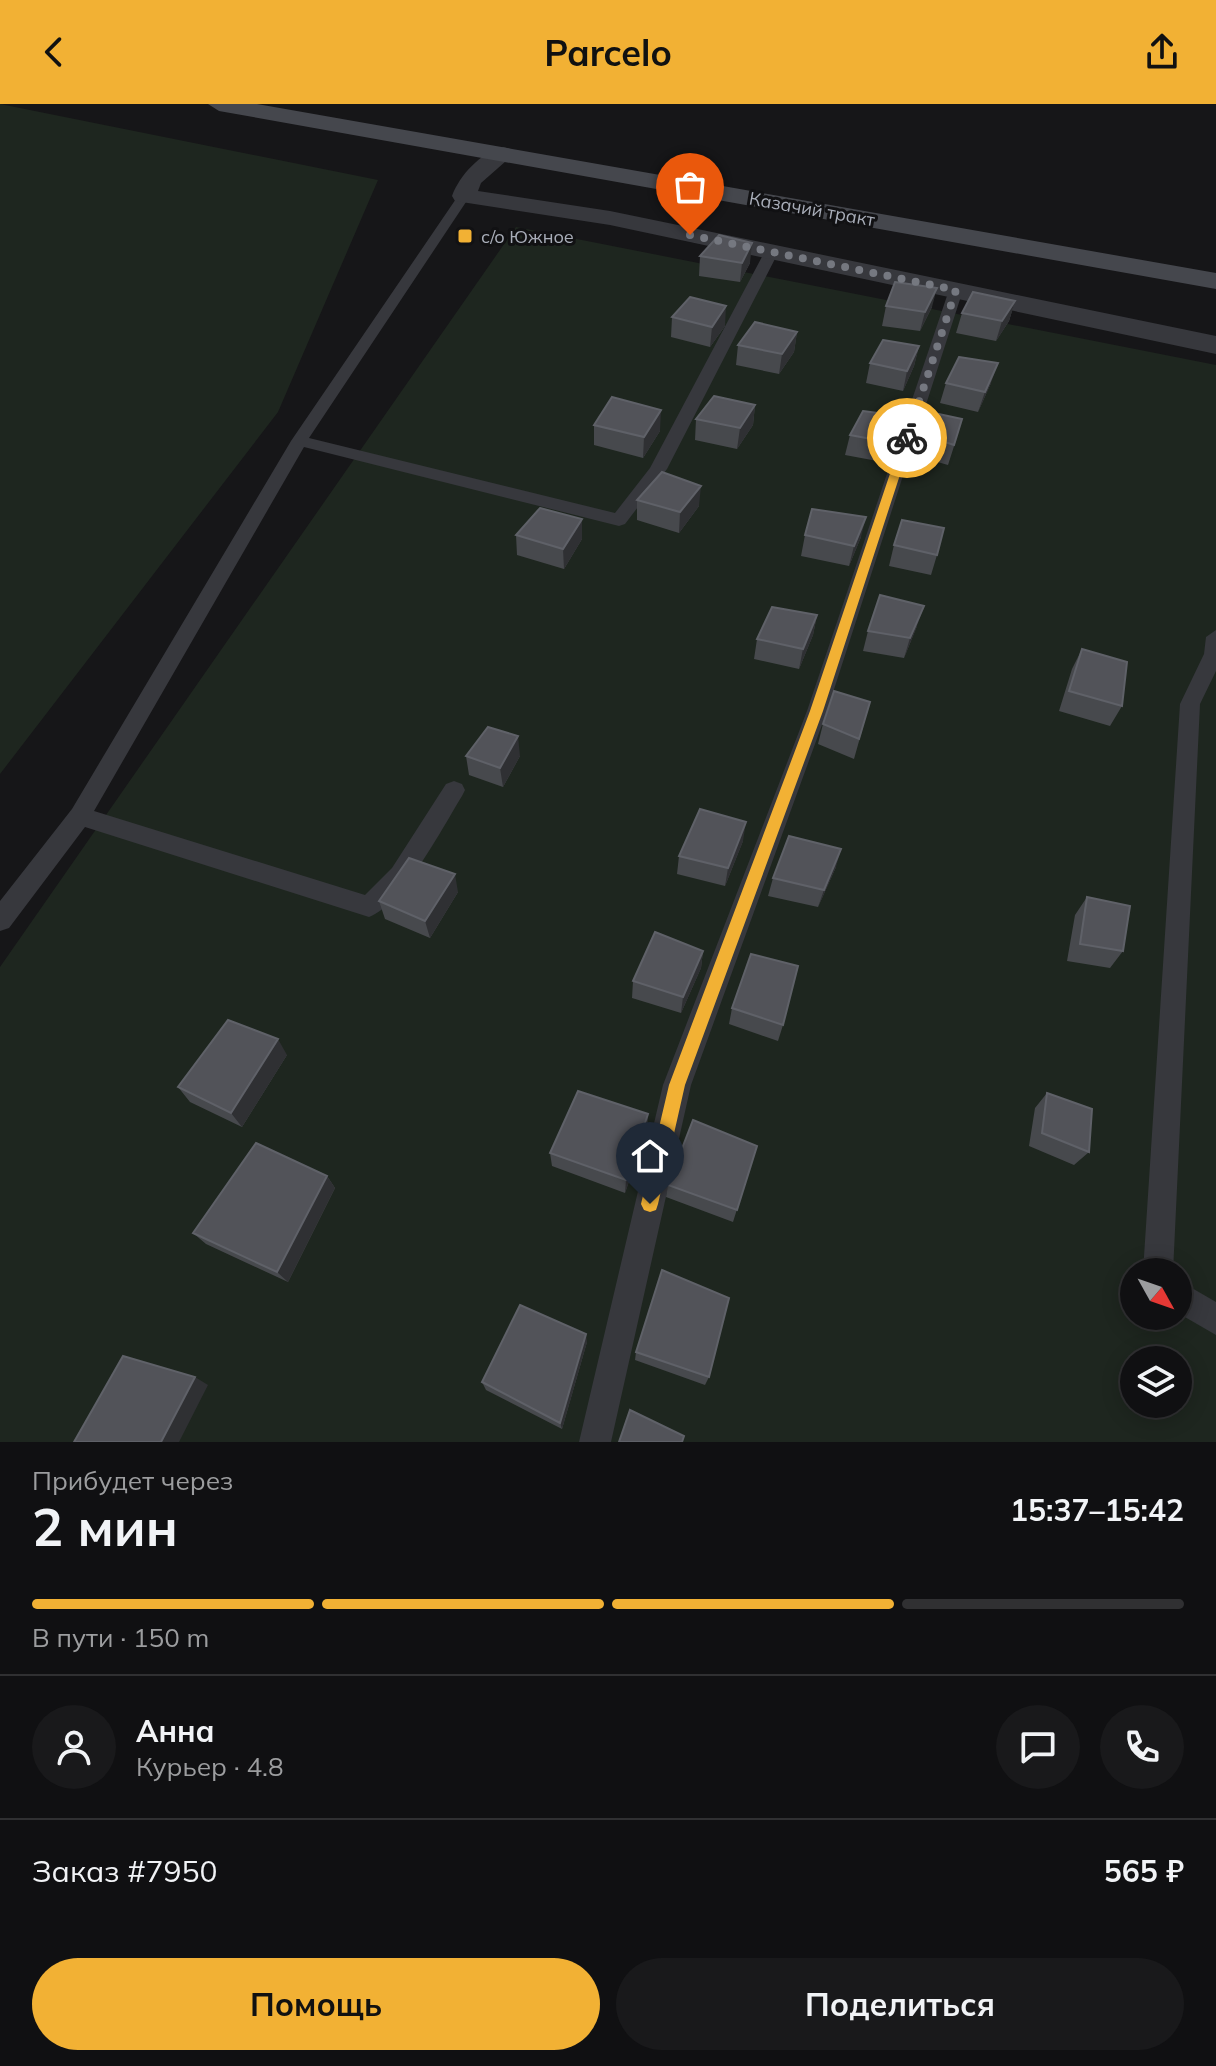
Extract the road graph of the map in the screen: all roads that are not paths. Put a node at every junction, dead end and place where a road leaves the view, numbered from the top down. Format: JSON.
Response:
{"nodes":[{"id":1,"x":219,"y":104,"type":"edge"},
{"id":2,"x":503,"y":154,"type":"junction"},
{"id":3,"x":464,"y":196,"type":"junction"},
{"id":4,"x":771,"y":253,"type":"junction"},
{"id":5,"x":1216,"y":281,"type":"edge"},
{"id":6,"x":956,"y":290,"type":"junction"},
{"id":7,"x":1216,"y":345,"type":"edge"},
{"id":8,"x":299,"y":441,"type":"junction"},
{"id":9,"x":1216,"y":637,"type":"edge"},
{"id":10,"x":454,"y":790,"type":"dead end"},
{"id":11,"x":80,"y":816,"type":"junction"},
{"id":12,"x":0,"y":920,"type":"edge"},
{"id":13,"x":1159,"y":1258,"type":"edge"},
{"id":14,"x":1192,"y":1304,"type":"edge"},
{"id":15,"x":1216,"y":1320,"type":"edge"},
{"id":16,"x":595,"y":1442,"type":"edge"}],
"edges":[{"from":1,"to":2,"type":"main road","name":"Казачий тракт"},
{"from":2,"to":3,"type":"street"},
{"from":2,"to":5,"type":"main road","name":"Казачий тракт"},
{"from":3,"to":4,"type":"street"},
{"from":3,"to":8,"type":"lane"},
{"from":4,"to":6,"type":"street"},
{"from":4,"to":8,"type":"lane"},
{"from":6,"to":7,"type":"street"},
{"from":6,"to":16,"type":"lane"},
{"from":8,"to":11,"type":"lane"},
{"from":9,"to":13,"type":"lane"},
{"from":10,"to":11,"type":"lane"},
{"from":11,"to":12,"type":"lane"},
{"from":14,"to":15,"type":"lane"}]}
